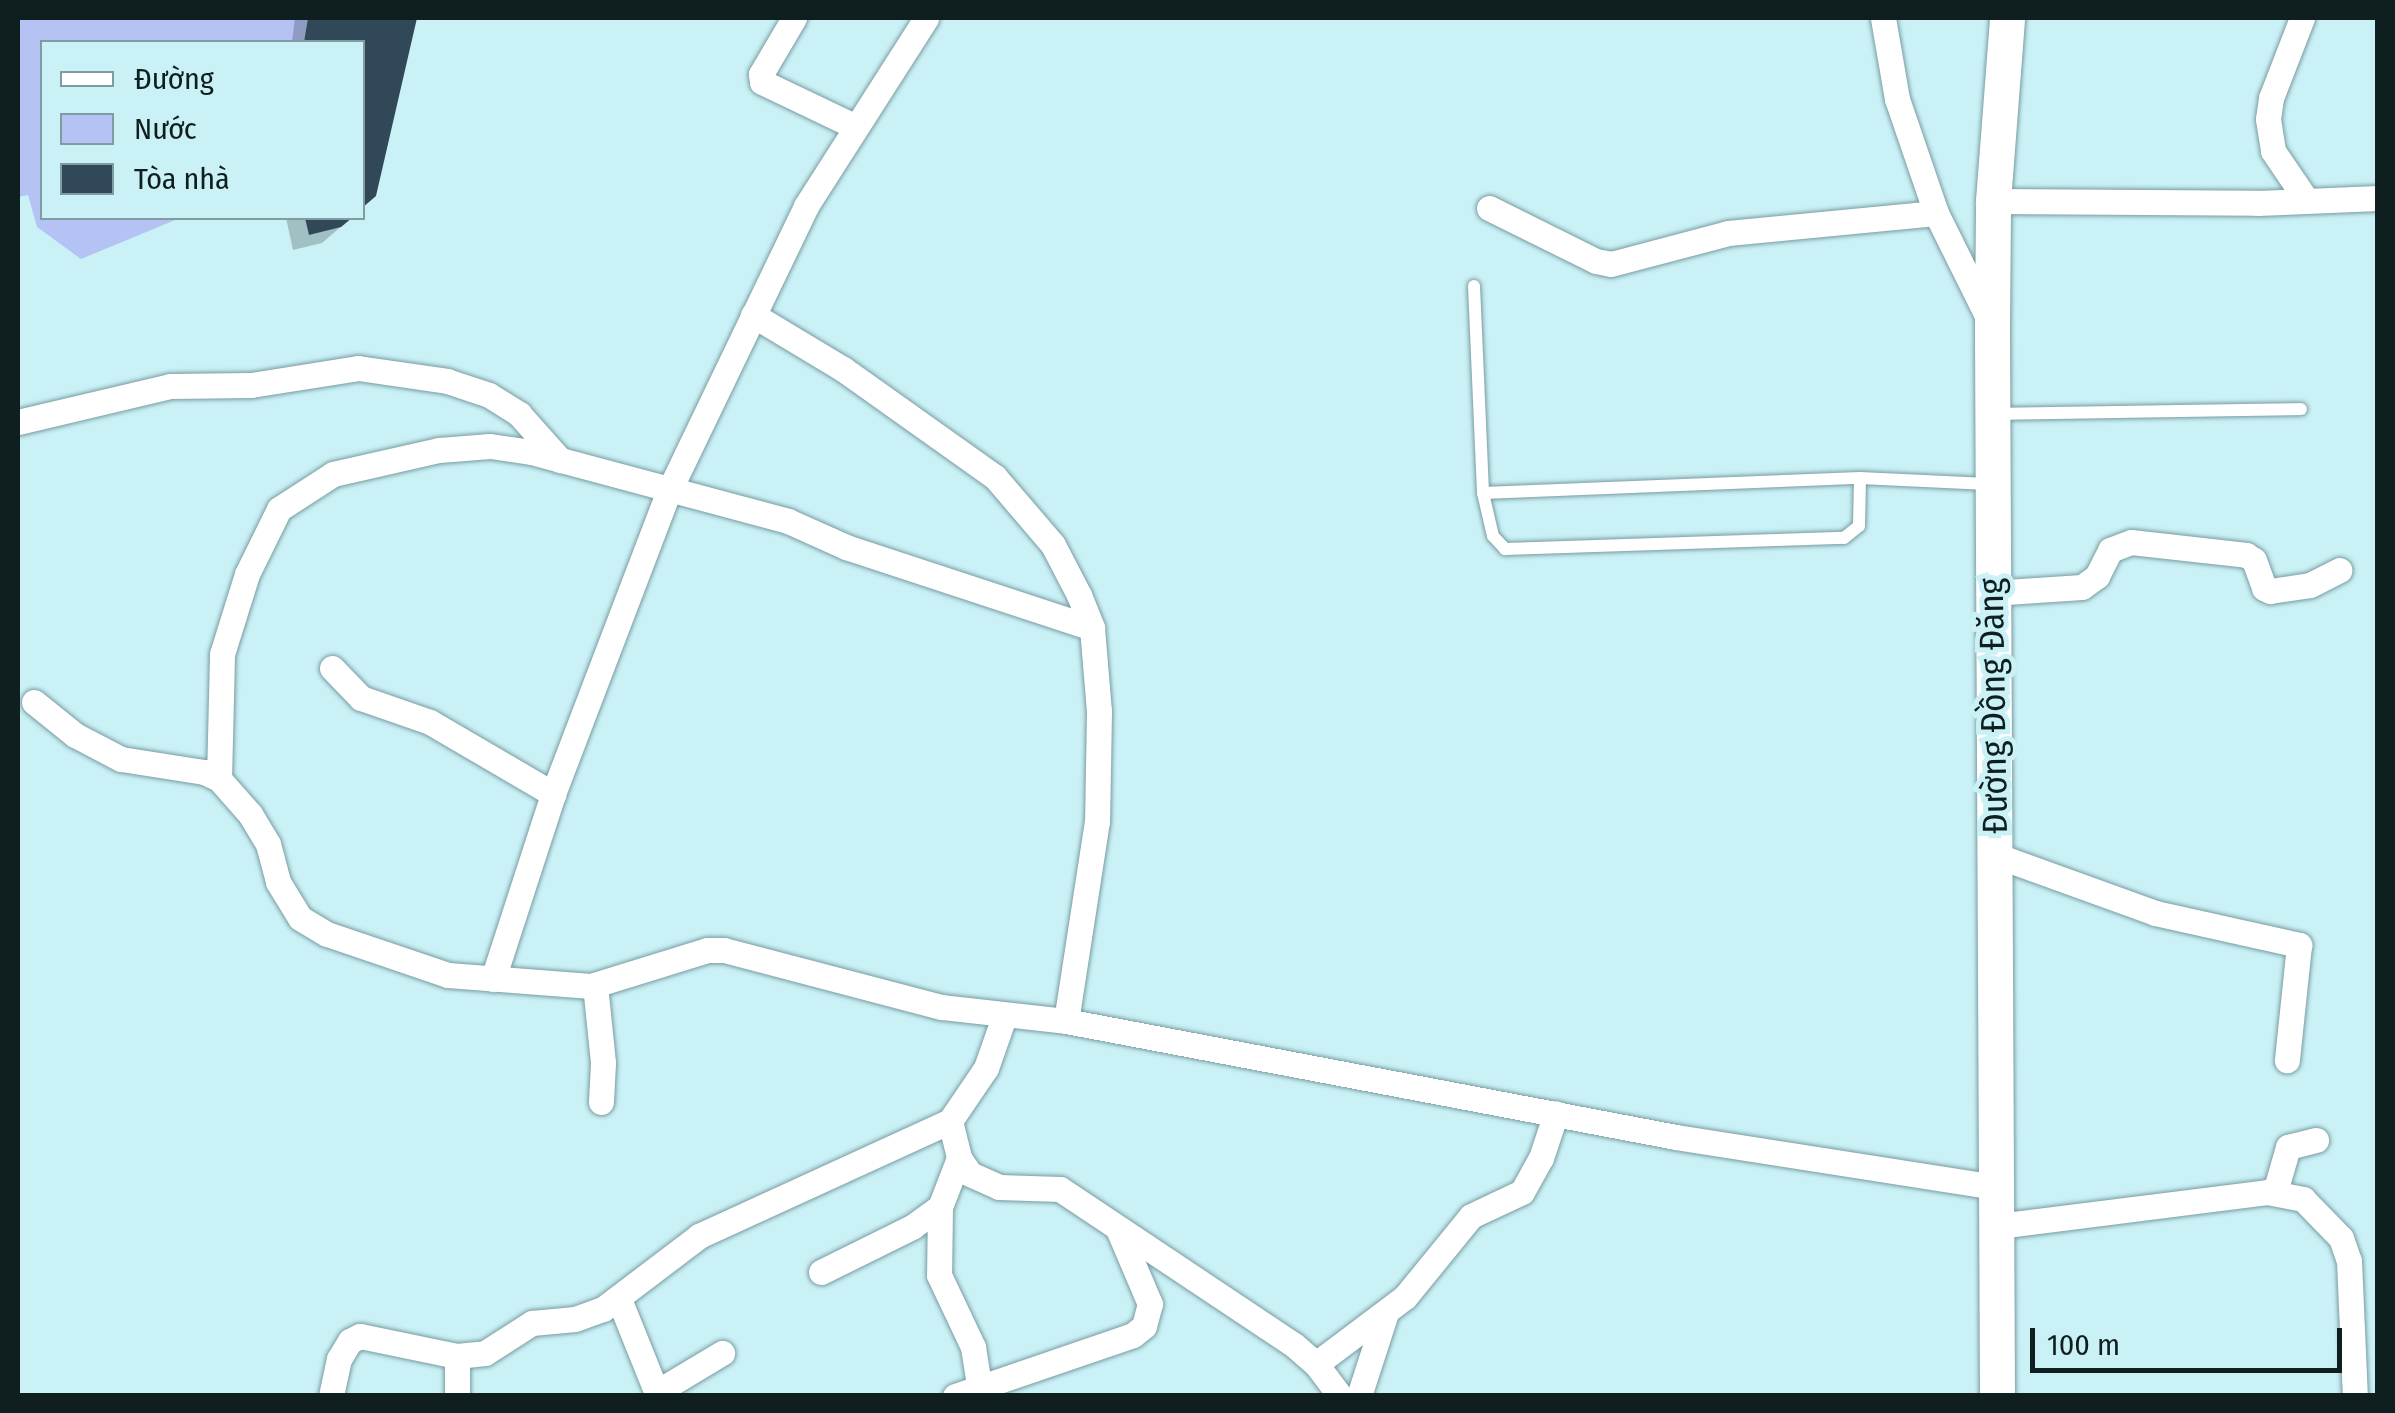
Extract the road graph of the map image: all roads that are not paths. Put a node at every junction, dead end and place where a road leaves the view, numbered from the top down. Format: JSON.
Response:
{"nodes":[{"id":1,"x":794,"y":18,"type":"edge"},
{"id":2,"x":926,"y":18,"type":"edge"},
{"id":3,"x":1882,"y":18,"type":"edge"},
{"id":4,"x":2008,"y":18,"type":"edge"},
{"id":5,"x":2302,"y":18,"type":"edge"},
{"id":6,"x":854,"y":126,"type":"junction"},
{"id":7,"x":2378,"y":198,"type":"edge"},
{"id":8,"x":1993,"y":201,"type":"junction"},
{"id":9,"x":2307,"y":201,"type":"junction"},
{"id":10,"x":1489,"y":208,"type":"dead end"},
{"id":11,"x":1936,"y":213,"type":"junction"},
{"id":12,"x":1474,"y":286,"type":"dead end"},
{"id":13,"x":754,"y":315,"type":"junction"},
{"id":14,"x":1992,"y":324,"type":"junction"},
{"id":15,"x":2301,"y":409,"type":"dead end"},
{"id":16,"x":1993,"y":414,"type":"junction"},
{"id":17,"x":18,"y":422,"type":"edge"},
{"id":18,"x":560,"y":460,"type":"junction"},
{"id":19,"x":1860,"y":478,"type":"junction"},
{"id":20,"x":1992,"y":484,"type":"junction"},
{"id":21,"x":669,"y":491,"type":"junction"},
{"id":22,"x":1483,"y":493,"type":"junction"},
{"id":23,"x":2339,"y":570,"type":"dead end"},
{"id":24,"x":1991,"y":593,"type":"junction"},
{"id":25,"x":1092,"y":628,"type":"junction"},
{"id":26,"x":332,"y":668,"type":"dead end"},
{"id":27,"x":34,"y":702,"type":"dead end"},
{"id":28,"x":219,"y":779,"type":"junction"},
{"id":29,"x":553,"y":794,"type":"junction"},
{"id":30,"x":1995,"y":855,"type":"junction"},
{"id":31,"x":493,"y":978,"type":"junction"},
{"id":32,"x":596,"y":986,"type":"junction"},
{"id":33,"x":1004,"y":1017,"type":"junction"},
{"id":34,"x":1066,"y":1021,"type":"junction"},
{"id":35,"x":2287,"y":1060,"type":"dead end"},
{"id":36,"x":602,"y":1102,"type":"dead end"},
{"id":37,"x":1556,"y":1113,"type":"junction"},
{"id":38,"x":950,"y":1121,"type":"junction"},
{"id":39,"x":2316,"y":1140,"type":"dead end"},
{"id":40,"x":959,"y":1158,"type":"junction"},
{"id":41,"x":1995,"y":1187,"type":"junction"},
{"id":42,"x":2275,"y":1192,"type":"junction"},
{"id":43,"x":940,"y":1207,"type":"junction"},
{"id":44,"x":1998,"y":1226,"type":"junction"},
{"id":45,"x":1118,"y":1228,"type":"junction"},
{"id":46,"x":820,"y":1272,"type":"dead end"},
{"id":47,"x":619,"y":1300,"type":"junction"},
{"id":48,"x":1385,"y":1316,"type":"junction"},
{"id":49,"x":722,"y":1353,"type":"dead end"},
{"id":50,"x":457,"y":1356,"type":"junction"},
{"id":51,"x":1316,"y":1364,"type":"junction"},
{"id":52,"x":979,"y":1384,"type":"junction"},
{"id":53,"x":657,"y":1394,"type":"edge"},
{"id":54,"x":331,"y":1396,"type":"edge"},
{"id":55,"x":457,"y":1396,"type":"edge"},
{"id":56,"x":955,"y":1396,"type":"edge"},
{"id":57,"x":1340,"y":1396,"type":"edge"},
{"id":58,"x":1359,"y":1396,"type":"edge"},
{"id":59,"x":1997,"y":1396,"type":"edge"},
{"id":60,"x":2355,"y":1396,"type":"edge"}],
"edges":[{"from":1,"to":6,"type":"street"},
{"from":2,"to":6,"type":"street"},
{"from":3,"to":11,"type":"street"},
{"from":4,"to":8,"type":"main road","name":"Đường Đồng Đăng"},
{"from":5,"to":9,"type":"street"},
{"from":6,"to":13,"type":"street"},
{"from":7,"to":9,"type":"street"},
{"from":8,"to":9,"type":"street"},
{"from":8,"to":14,"type":"main road","name":"Đường Đồng Đăng"},
{"from":10,"to":11,"type":"street"},
{"from":11,"to":14,"type":"street"},
{"from":12,"to":22,"type":"lane"},
{"from":13,"to":21,"type":"street"},
{"from":13,"to":25,"type":"street"},
{"from":14,"to":16,"type":"main road","name":"Đường Đồng Đăng"},
{"from":15,"to":16,"type":"lane"},
{"from":16,"to":20,"type":"main road","name":"Đường Đồng Đăng"},
{"from":17,"to":18,"type":"street"},
{"from":18,"to":21,"type":"street"},
{"from":18,"to":28,"type":"street"},
{"from":19,"to":20,"type":"lane"},
{"from":19,"to":22,"type":"lane"},
{"from":19,"to":22,"type":"lane"},
{"from":20,"to":24,"type":"main road","name":"Đường Đồng Đăng"},
{"from":21,"to":25,"type":"street"},
{"from":21,"to":29,"type":"street"},
{"from":23,"to":24,"type":"street"},
{"from":24,"to":30,"type":"main road","name":"Đường Đồng Đăng"},
{"from":25,"to":34,"type":"street"},
{"from":26,"to":29,"type":"street"},
{"from":27,"to":28,"type":"street"},
{"from":28,"to":31,"type":"street"},
{"from":29,"to":31,"type":"street"},
{"from":30,"to":35,"type":"street"},
{"from":30,"to":41,"type":"main road","name":"Đường Đồng Đăng"},
{"from":31,"to":32,"type":"street"},
{"from":32,"to":33,"type":"street"},
{"from":32,"to":36,"type":"street"},
{"from":33,"to":34,"type":"street"},
{"from":33,"to":38,"type":"street"},
{"from":34,"to":37,"type":"street"},
{"from":37,"to":41,"type":"street"},
{"from":37,"to":48,"type":"street"},
{"from":38,"to":40,"type":"street"},
{"from":38,"to":47,"type":"street"},
{"from":39,"to":42,"type":"street"},
{"from":40,"to":43,"type":"street"},
{"from":40,"to":45,"type":"street"},
{"from":41,"to":44,"type":"main road","name":"Đường Đồng Đăng"},
{"from":42,"to":44,"type":"street"},
{"from":42,"to":60,"type":"street"},
{"from":43,"to":46,"type":"street"},
{"from":43,"to":52,"type":"street"},
{"from":44,"to":59,"type":"main road","name":"Đường Đồng Đăng"},
{"from":45,"to":51,"type":"street"},
{"from":45,"to":52,"type":"street"},
{"from":47,"to":50,"type":"street"},
{"from":47,"to":53,"type":"street"},
{"from":48,"to":51,"type":"street"},
{"from":48,"to":58,"type":"street"},
{"from":49,"to":53,"type":"street"},
{"from":50,"to":54,"type":"street"},
{"from":50,"to":55,"type":"street"},
{"from":51,"to":57,"type":"street"},
{"from":52,"to":56,"type":"street"}]}
